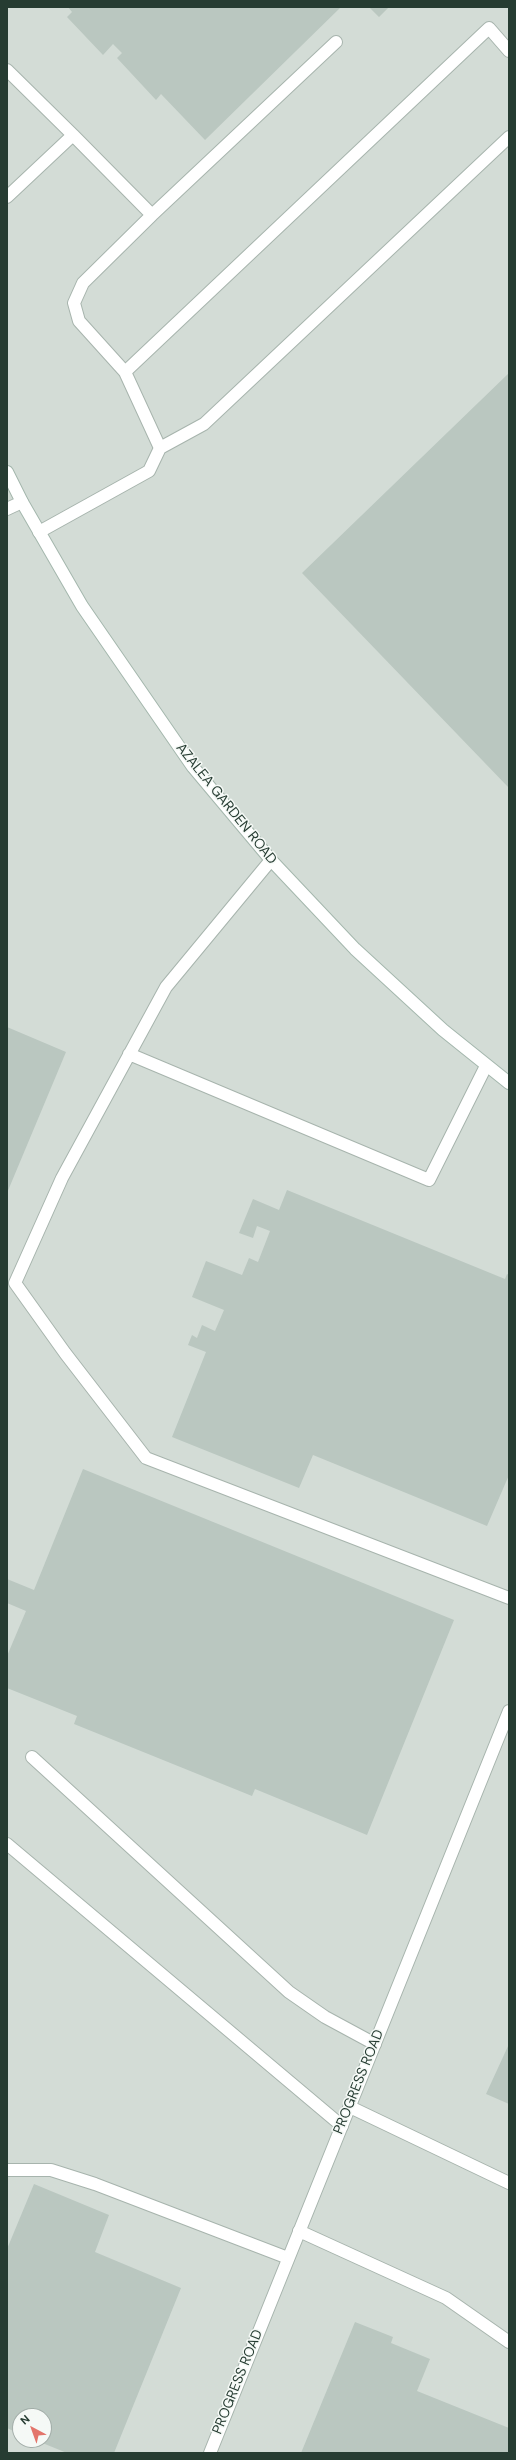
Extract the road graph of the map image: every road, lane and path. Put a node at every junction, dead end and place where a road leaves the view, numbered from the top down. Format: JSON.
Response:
{"nodes":[{"id":1,"x":336,"y":42,"type":"dead end"},
{"id":2,"x":509,"y":51,"type":"edge"},
{"id":3,"x":7,"y":70,"type":"edge"},
{"id":4,"x":73,"y":135,"type":"junction"},
{"id":5,"x":509,"y":137,"type":"edge"},
{"id":6,"x":7,"y":197,"type":"edge"},
{"id":7,"x":152,"y":215,"type":"junction"},
{"id":8,"x":125,"y":372,"type":"junction"},
{"id":9,"x":160,"y":448,"type":"junction"},
{"id":10,"x":7,"y":472,"type":"edge"},
{"id":11,"x":22,"y":502,"type":"junction"},
{"id":12,"x":7,"y":509,"type":"edge"},
{"id":13,"x":39,"y":532,"type":"junction"},
{"id":14,"x":271,"y":860,"type":"junction"},
{"id":15,"x":129,"y":1054,"type":"junction"},
{"id":16,"x":486,"y":1066,"type":"junction"},
{"id":17,"x":509,"y":1084,"type":"edge"},
{"id":18,"x":509,"y":1598,"type":"edge"},
{"id":19,"x":509,"y":1711,"type":"edge"},
{"id":20,"x":32,"y":1757,"type":"dead end"},
{"id":21,"x":7,"y":1844,"type":"edge"},
{"id":22,"x":375,"y":2044,"type":"junction"},
{"id":23,"x":350,"y":2107,"type":"junction"},
{"id":24,"x":342,"y":2126,"type":"junction"},
{"id":25,"x":7,"y":2170,"type":"edge"},
{"id":26,"x":509,"y":2183,"type":"edge"},
{"id":27,"x":299,"y":2231,"type":"junction"},
{"id":28,"x":288,"y":2258,"type":"junction"},
{"id":29,"x":509,"y":2342,"type":"edge"},
{"id":30,"x":210,"y":2453,"type":"edge"}],
"edges":[{"from":1,"to":7,"type":"main road"},
{"from":2,"to":8,"type":"main road"},
{"from":3,"to":4,"type":"main road"},
{"from":4,"to":6,"type":"main road"},
{"from":4,"to":7,"type":"main road"},
{"from":5,"to":9,"type":"main road"},
{"from":7,"to":8,"type":"main road"},
{"from":8,"to":9,"type":"main road"},
{"from":9,"to":13,"type":"main road"},
{"from":10,"to":11,"type":"main road","name":"AZALEA GARDEN ROAD"},
{"from":11,"to":12,"type":"main road"},
{"from":11,"to":13,"type":"main road","name":"AZALEA GARDEN ROAD"},
{"from":13,"to":14,"type":"main road","name":"AZALEA GARDEN ROAD"},
{"from":14,"to":15,"type":"main road"},
{"from":14,"to":16,"type":"main road","name":"AZALEA GARDEN ROAD"},
{"from":15,"to":16,"type":"main road"},
{"from":15,"to":18,"type":"main road"},
{"from":16,"to":17,"type":"main road","name":"AZALEA GARDEN ROAD"},
{"from":19,"to":22,"type":"main road","name":"PROGRESS ROAD"},
{"from":20,"to":22,"type":"main road"},
{"from":21,"to":24,"type":"main road"},
{"from":22,"to":23,"type":"main road","name":"PROGRESS ROAD"},
{"from":23,"to":24,"type":"main road","name":"PROGRESS ROAD"},
{"from":23,"to":26,"type":"main road"},
{"from":24,"to":27,"type":"main road","name":"PROGRESS ROAD"},
{"from":25,"to":28,"type":"main road"},
{"from":27,"to":28,"type":"main road","name":"PROGRESS ROAD"},
{"from":27,"to":29,"type":"main road"},
{"from":28,"to":30,"type":"main road","name":"PROGRESS ROAD"}]}
